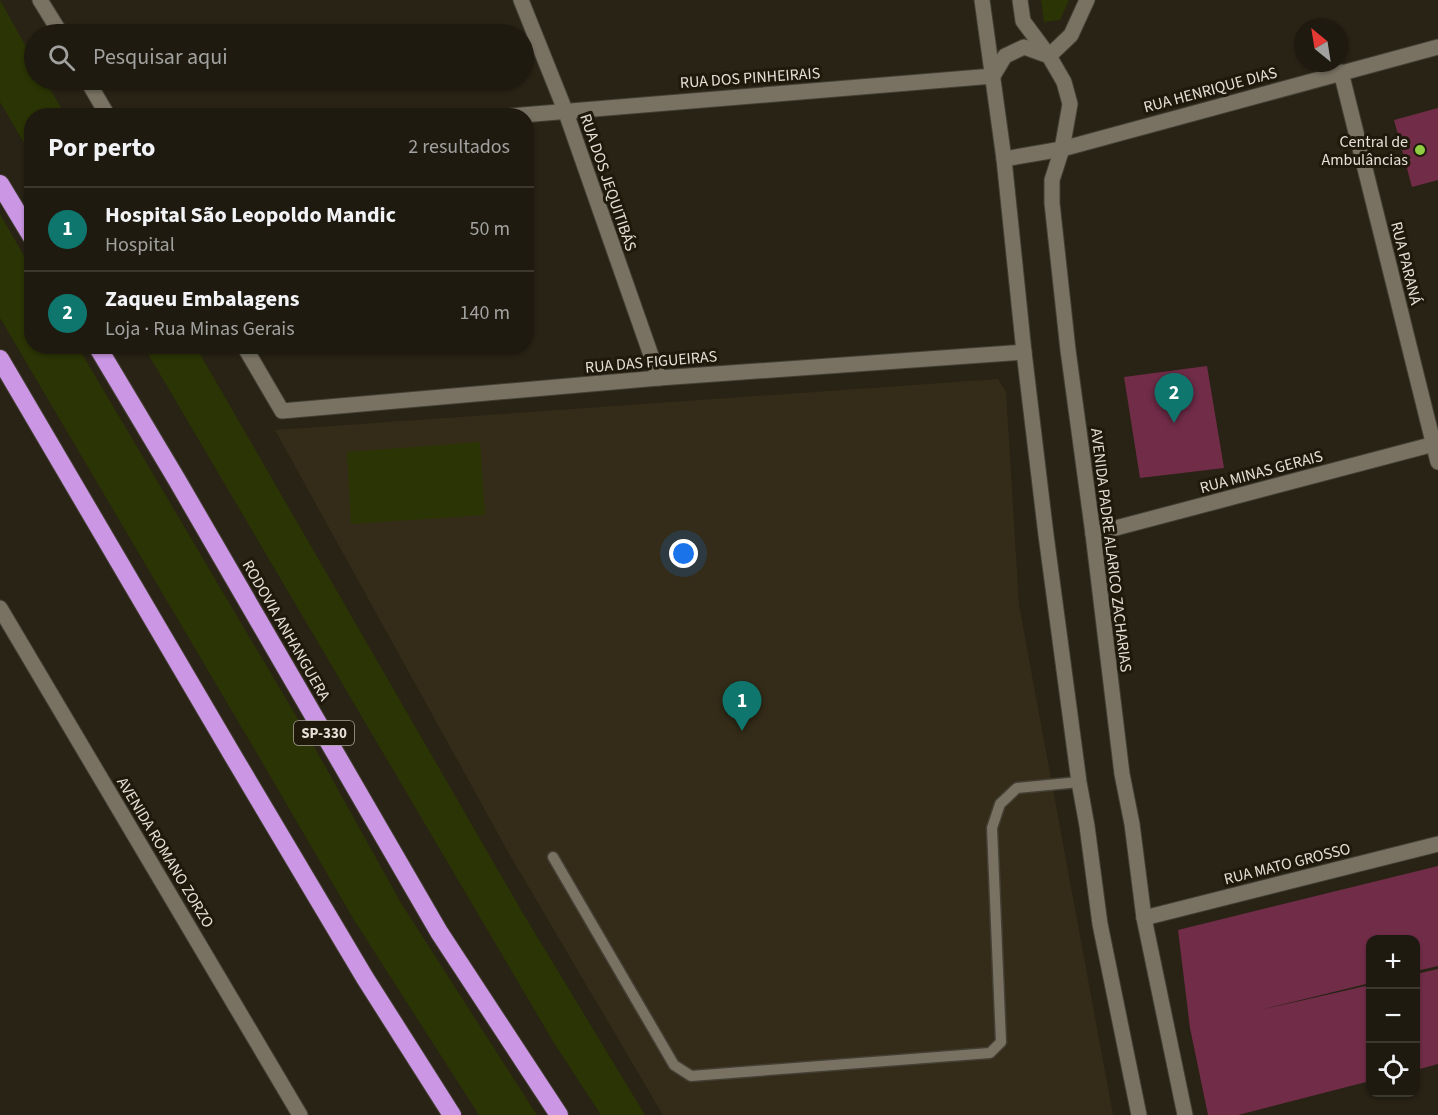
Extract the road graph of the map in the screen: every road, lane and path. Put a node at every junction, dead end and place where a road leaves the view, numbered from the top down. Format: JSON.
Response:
{"nodes":[{"id":1,"x":40,"y":0,"type":"edge"},
{"id":2,"x":521,"y":0,"type":"edge"},
{"id":3,"x":982,"y":0,"type":"edge"},
{"id":4,"x":1020,"y":0,"type":"edge"},
{"id":5,"x":1087,"y":0,"type":"edge"},
{"id":6,"x":55,"y":24,"type":"edge"},
{"id":7,"x":531,"y":24,"type":"edge"},
{"id":8,"x":534,"y":32,"type":"edge"},
{"id":9,"x":1438,"y":47,"type":"edge"},
{"id":10,"x":1048,"y":56,"type":"junction"},
{"id":11,"x":1348,"y":70,"type":"edge"},
{"id":12,"x":1341,"y":72,"type":"joint"},
{"id":13,"x":993,"y":76,"type":"junction"},
{"id":14,"x":93,"y":90,"type":"edge"},
{"id":15,"x":103,"y":108,"type":"edge"},
{"id":16,"x":565,"y":110,"type":"junction"},
{"id":17,"x":534,"y":113,"type":"edge"},
{"id":18,"x":1062,"y":149,"type":"junction"},
{"id":19,"x":1004,"y":159,"type":"junction"},
{"id":20,"x":0,"y":184,"type":"edge"},
{"id":21,"x":24,"y":224,"type":"edge"},
{"id":22,"x":1024,"y":352,"type":"junction"},
{"id":23,"x":102,"y":354,"type":"edge"},
{"id":24,"x":249,"y":354,"type":"edge"},
{"id":25,"x":0,"y":359,"type":"edge"},
{"id":26,"x":659,"y":378,"type":"junction"},
{"id":27,"x":1436,"y":444,"type":"edge"},
{"id":28,"x":1438,"y":462,"type":"edge"},
{"id":29,"x":1093,"y":534,"type":"junction"},
{"id":30,"x":0,"y":608,"type":"edge"},
{"id":31,"x":1079,"y":782,"type":"junction"},
{"id":32,"x":1438,"y":844,"type":"edge"},
{"id":33,"x":553,"y":857,"type":"dead end"},
{"id":34,"x":1144,"y":918,"type":"junction"},
{"id":35,"x":300,"y":1115,"type":"edge"},
{"id":36,"x":452,"y":1115,"type":"edge"},
{"id":37,"x":559,"y":1115,"type":"edge"},
{"id":38,"x":1139,"y":1115,"type":"edge"},
{"id":39,"x":1185,"y":1115,"type":"edge"}],
"edges":[{"from":1,"to":6,"type":"street"},
{"from":2,"to":7,"type":"street","name":"RUA DOS JEQUITIBÁS"},
{"from":3,"to":13,"type":"street"},
{"from":4,"to":10,"type":"street","name":"AVENIDA PADRE ALARICO ZACHARIAS"},
{"from":5,"to":10,"type":"street"},
{"from":8,"to":16,"type":"street","name":"RUA DOS JEQUITIBÁS"},
{"from":9,"to":11,"type":"street","name":"RUA HENRIQUE DIAS"},
{"from":10,"to":13,"type":"street"},
{"from":10,"to":18,"type":"street","name":"AVENIDA PADRE ALARICO ZACHARIAS"},
{"from":12,"to":18,"type":"street","name":"RUA HENRIQUE DIAS"},
{"from":12,"to":27,"type":"street","name":"RUA PARANÁ"},
{"from":13,"to":16,"type":"street","name":"RUA DOS PINHEIRAIS"},
{"from":13,"to":19,"type":"street"},
{"from":14,"to":15,"type":"street"},
{"from":16,"to":17,"type":"street","name":"RUA DOS PINHEIRAIS"},
{"from":16,"to":26,"type":"street","name":"RUA DOS JEQUITIBÁS"},
{"from":18,"to":19,"type":"street","name":"RUA HENRIQUE DIAS"},
{"from":18,"to":29,"type":"street","name":"AVENIDA PADRE ALARICO ZACHARIAS"},
{"from":19,"to":22,"type":"street"},
{"from":20,"to":21,"type":"highway"},
{"from":22,"to":26,"type":"street","name":"RUA DAS FIGUEIRAS"},
{"from":22,"to":31,"type":"street"},
{"from":23,"to":37,"type":"highway","name":"RODOVIA ANHANGUERA","number":"SP-330"},
{"from":24,"to":26,"type":"street","name":"RUA DAS FIGUEIRAS"},
{"from":25,"to":36,"type":"highway"},
{"from":27,"to":28,"type":"street","name":"RUA PARANÁ"},
{"from":27,"to":29,"type":"street","name":"RUA MINAS GERAIS"},
{"from":29,"to":34,"type":"street","name":"AVENIDA PADRE ALARICO ZACHARIAS"},
{"from":30,"to":35,"type":"street","name":"AVENIDA ROMANO ZORZO"},
{"from":31,"to":33,"type":"lane"},
{"from":31,"to":38,"type":"street"},
{"from":32,"to":34,"type":"street","name":"RUA MATO GROSSO"},
{"from":34,"to":39,"type":"street","name":"AVENIDA PADRE ALARICO ZACHARIAS"}]}
